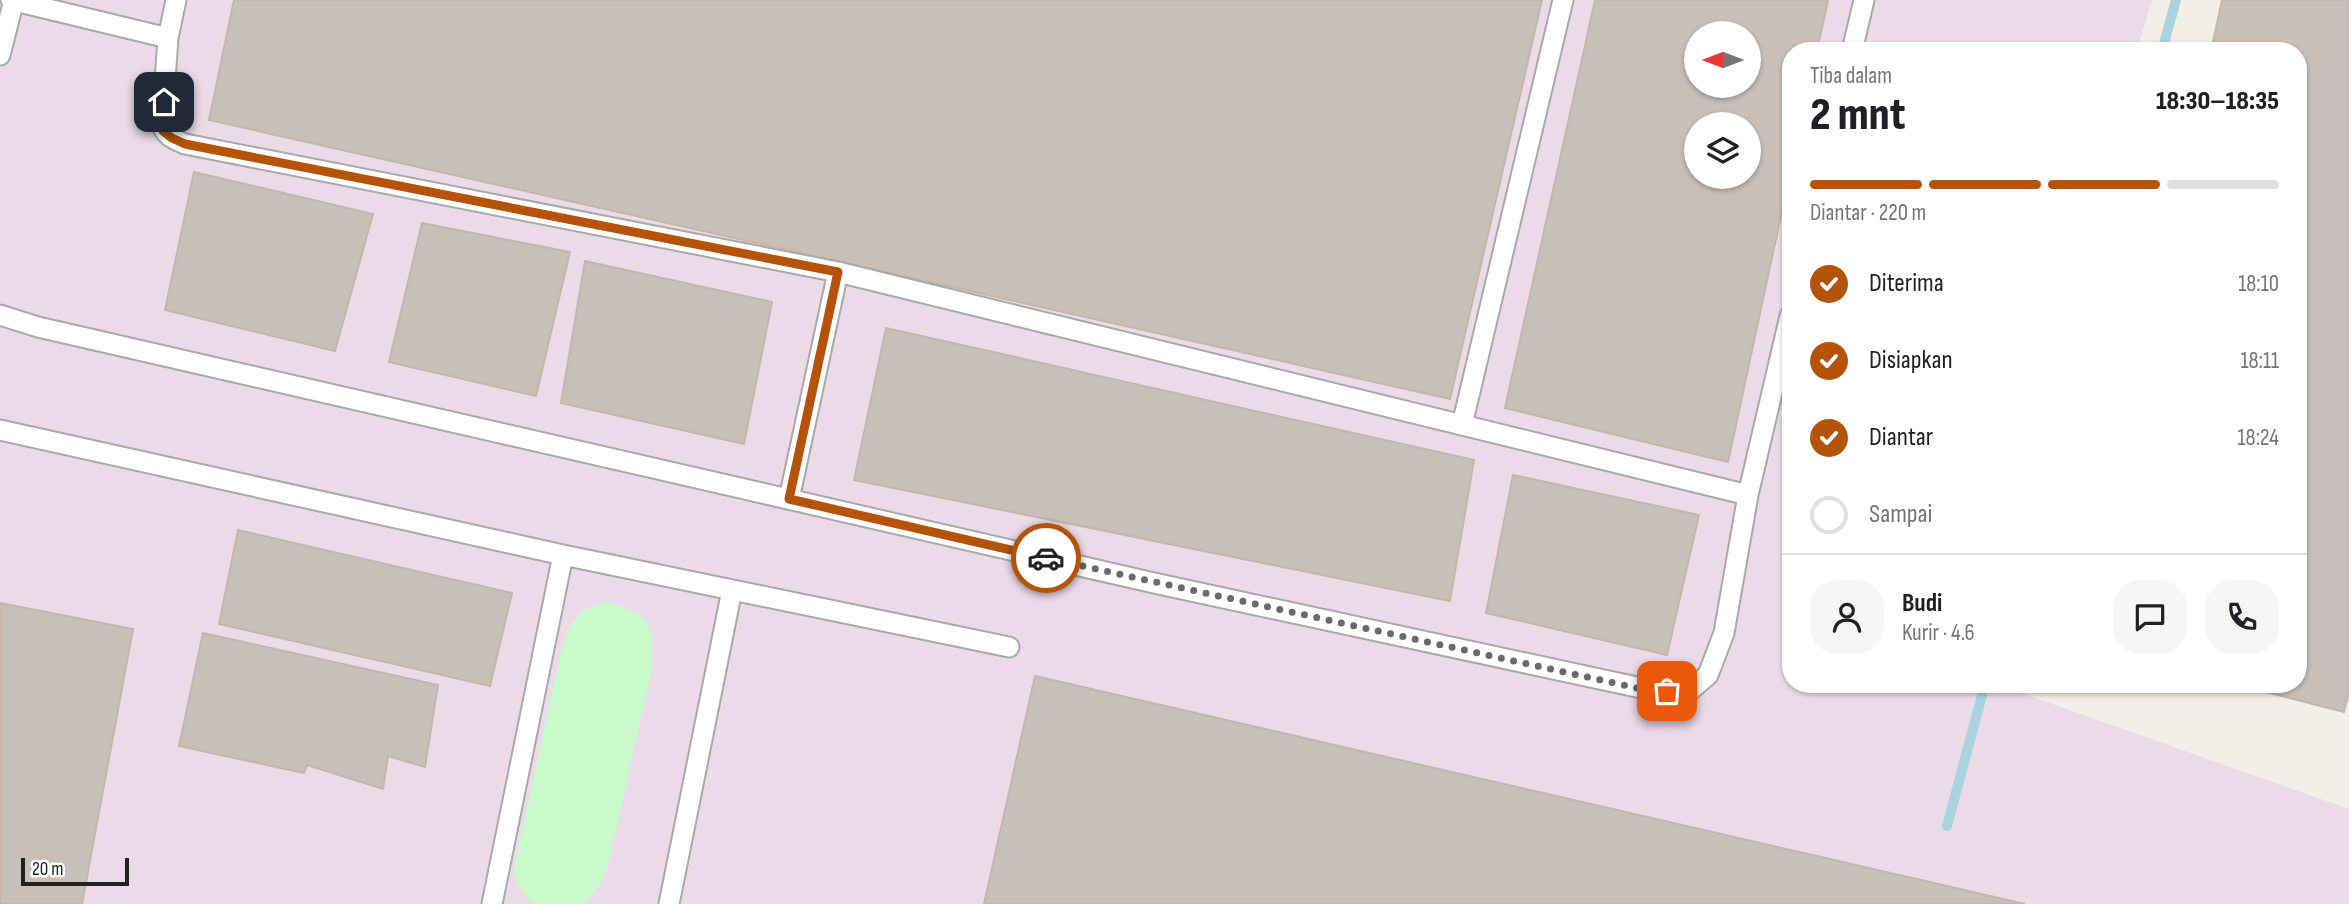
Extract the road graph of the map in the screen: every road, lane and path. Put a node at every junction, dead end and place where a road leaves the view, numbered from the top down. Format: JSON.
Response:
{"nodes":[{"id":1,"x":12,"y":0,"type":"edge"},
{"id":2,"x":176,"y":0,"type":"edge"},
{"id":3,"x":1563,"y":0,"type":"edge"},
{"id":4,"x":1864,"y":0,"type":"edge"},
{"id":5,"x":168,"y":38,"type":"junction"},
{"id":6,"x":1854,"y":42,"type":"edge"},
{"id":7,"x":0,"y":55,"type":"edge"},
{"id":8,"x":838,"y":272,"type":"junction"},
{"id":9,"x":0,"y":315,"type":"edge"},
{"id":10,"x":1782,"y":350,"type":"edge"},
{"id":11,"x":1462,"y":425,"type":"junction"},
{"id":12,"x":0,"y":430,"type":"edge"},
{"id":13,"x":1748,"y":495,"type":"junction"},
{"id":14,"x":789,"y":499,"type":"junction"},
{"id":15,"x":563,"y":555,"type":"junction"},
{"id":16,"x":732,"y":590,"type":"junction"},
{"id":17,"x":1009,"y":647,"type":"dead end"},
{"id":18,"x":492,"y":904,"type":"edge"},
{"id":19,"x":669,"y":904,"type":"edge"}],
"edges":[{"from":1,"to":5,"type":"lane"},
{"from":1,"to":7,"type":"lane"},
{"from":2,"to":5,"type":"lane"},
{"from":3,"to":11,"type":"lane"},
{"from":4,"to":6,"type":"lane"},
{"from":5,"to":8,"type":"lane"},
{"from":8,"to":11,"type":"lane"},
{"from":8,"to":14,"type":"lane"},
{"from":9,"to":14,"type":"lane"},
{"from":10,"to":13,"type":"lane"},
{"from":11,"to":13,"type":"lane"},
{"from":12,"to":15,"type":"lane"},
{"from":13,"to":14,"type":"lane"},
{"from":15,"to":16,"type":"lane"},
{"from":15,"to":18,"type":"lane"},
{"from":16,"to":17,"type":"lane"},
{"from":16,"to":19,"type":"lane"}]}
